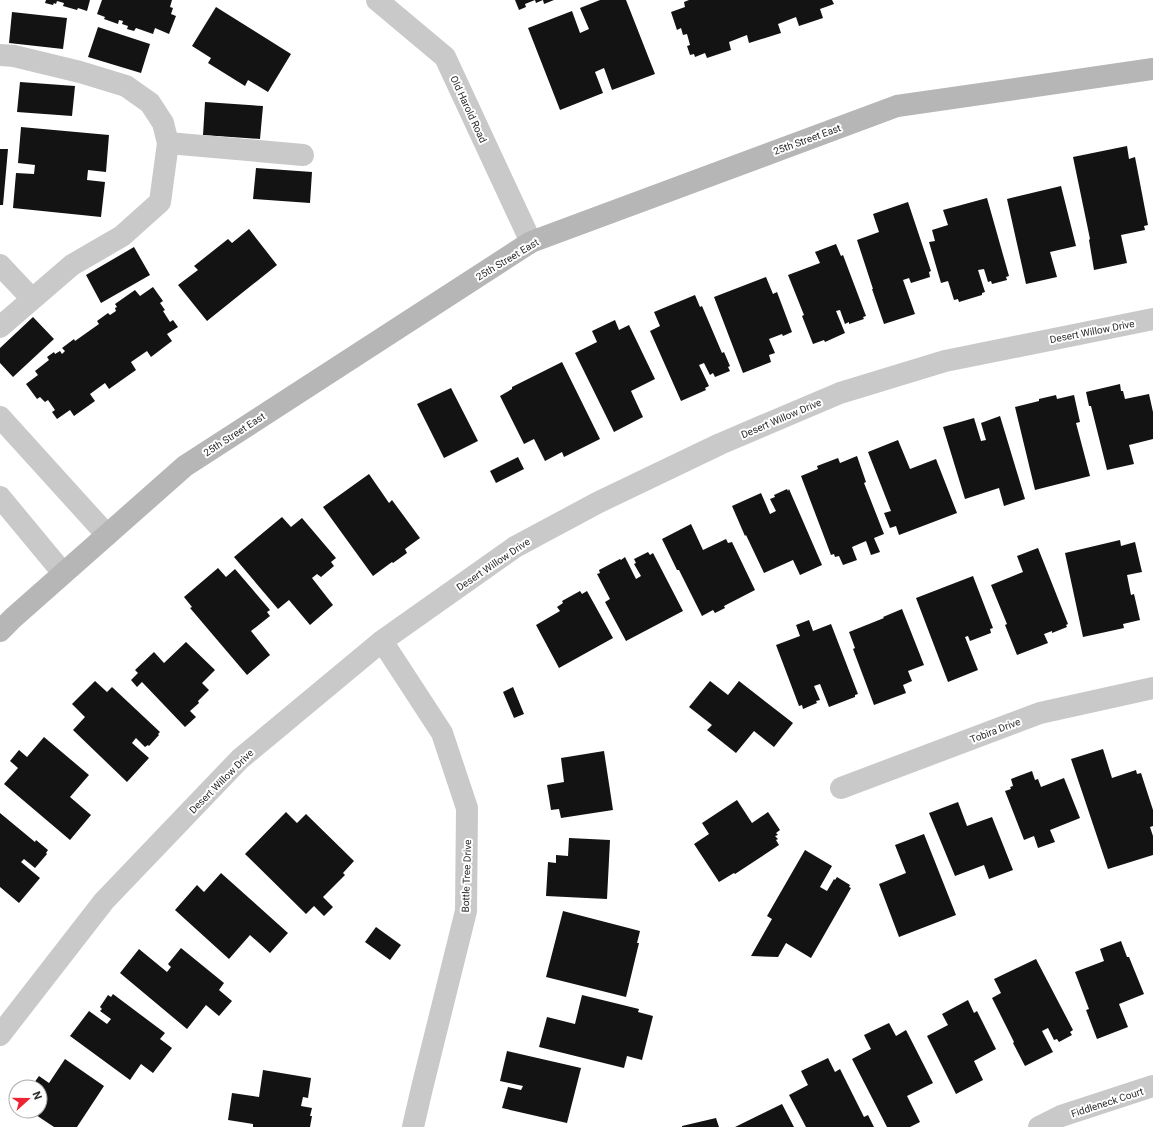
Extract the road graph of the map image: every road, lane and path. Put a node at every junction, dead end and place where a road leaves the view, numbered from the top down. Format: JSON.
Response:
{"nodes":[{"id":1,"x":377,"y":0,"type":"edge"},
{"id":2,"x":0,"y":55,"type":"edge"},
{"id":3,"x":1153,"y":69,"type":"edge"},
{"id":4,"x":168,"y":143,"type":"junction"},
{"id":5,"x":303,"y":155,"type":"dead end"},
{"id":6,"x":531,"y":242,"type":"junction"},
{"id":7,"x":0,"y":265,"type":"edge"},
{"id":8,"x":32,"y":299,"type":"junction"},
{"id":9,"x":1153,"y":319,"type":"edge"},
{"id":10,"x":0,"y":327,"type":"edge"},
{"id":11,"x":0,"y":417,"type":"edge"},
{"id":12,"x":0,"y":497,"type":"edge"},
{"id":13,"x":107,"y":535,"type":"junction"},
{"id":14,"x":63,"y":573,"type":"junction"},
{"id":15,"x":0,"y":631,"type":"edge"},
{"id":16,"x":382,"y":641,"type":"junction"},
{"id":17,"x":1153,"y":688,"type":"edge"},
{"id":18,"x":842,"y":788,"type":"dead end"},
{"id":19,"x":0,"y":1035,"type":"edge"},
{"id":20,"x":1153,"y":1086,"type":"edge"},
{"id":21,"x":413,"y":1127,"type":"edge"},
{"id":22,"x":1039,"y":1127,"type":"edge"}],
"edges":[{"from":1,"to":6,"type":"street","name":"Old Harold Road"},
{"from":2,"to":4,"type":"street"},
{"from":3,"to":6,"type":"main road","name":"25th Street East"},
{"from":4,"to":5,"type":"street"},
{"from":4,"to":8,"type":"street"},
{"from":6,"to":13,"type":"main road","name":"25th Street East"},
{"from":7,"to":8,"type":"street"},
{"from":8,"to":10,"type":"street"},
{"from":9,"to":16,"type":"street","name":"Desert Willow Drive"},
{"from":11,"to":13,"type":"street"},
{"from":12,"to":14,"type":"street"},
{"from":13,"to":14,"type":"main road","name":"25th Street East"},
{"from":14,"to":15,"type":"main road","name":"25th Street East"},
{"from":16,"to":19,"type":"street","name":"Desert Willow Drive"},
{"from":16,"to":21,"type":"street","name":"Bottle Tree Drive"},
{"from":17,"to":18,"type":"street","name":"Tobira Drive"},
{"from":20,"to":22,"type":"street","name":"Fiddleneck Court"}]}
